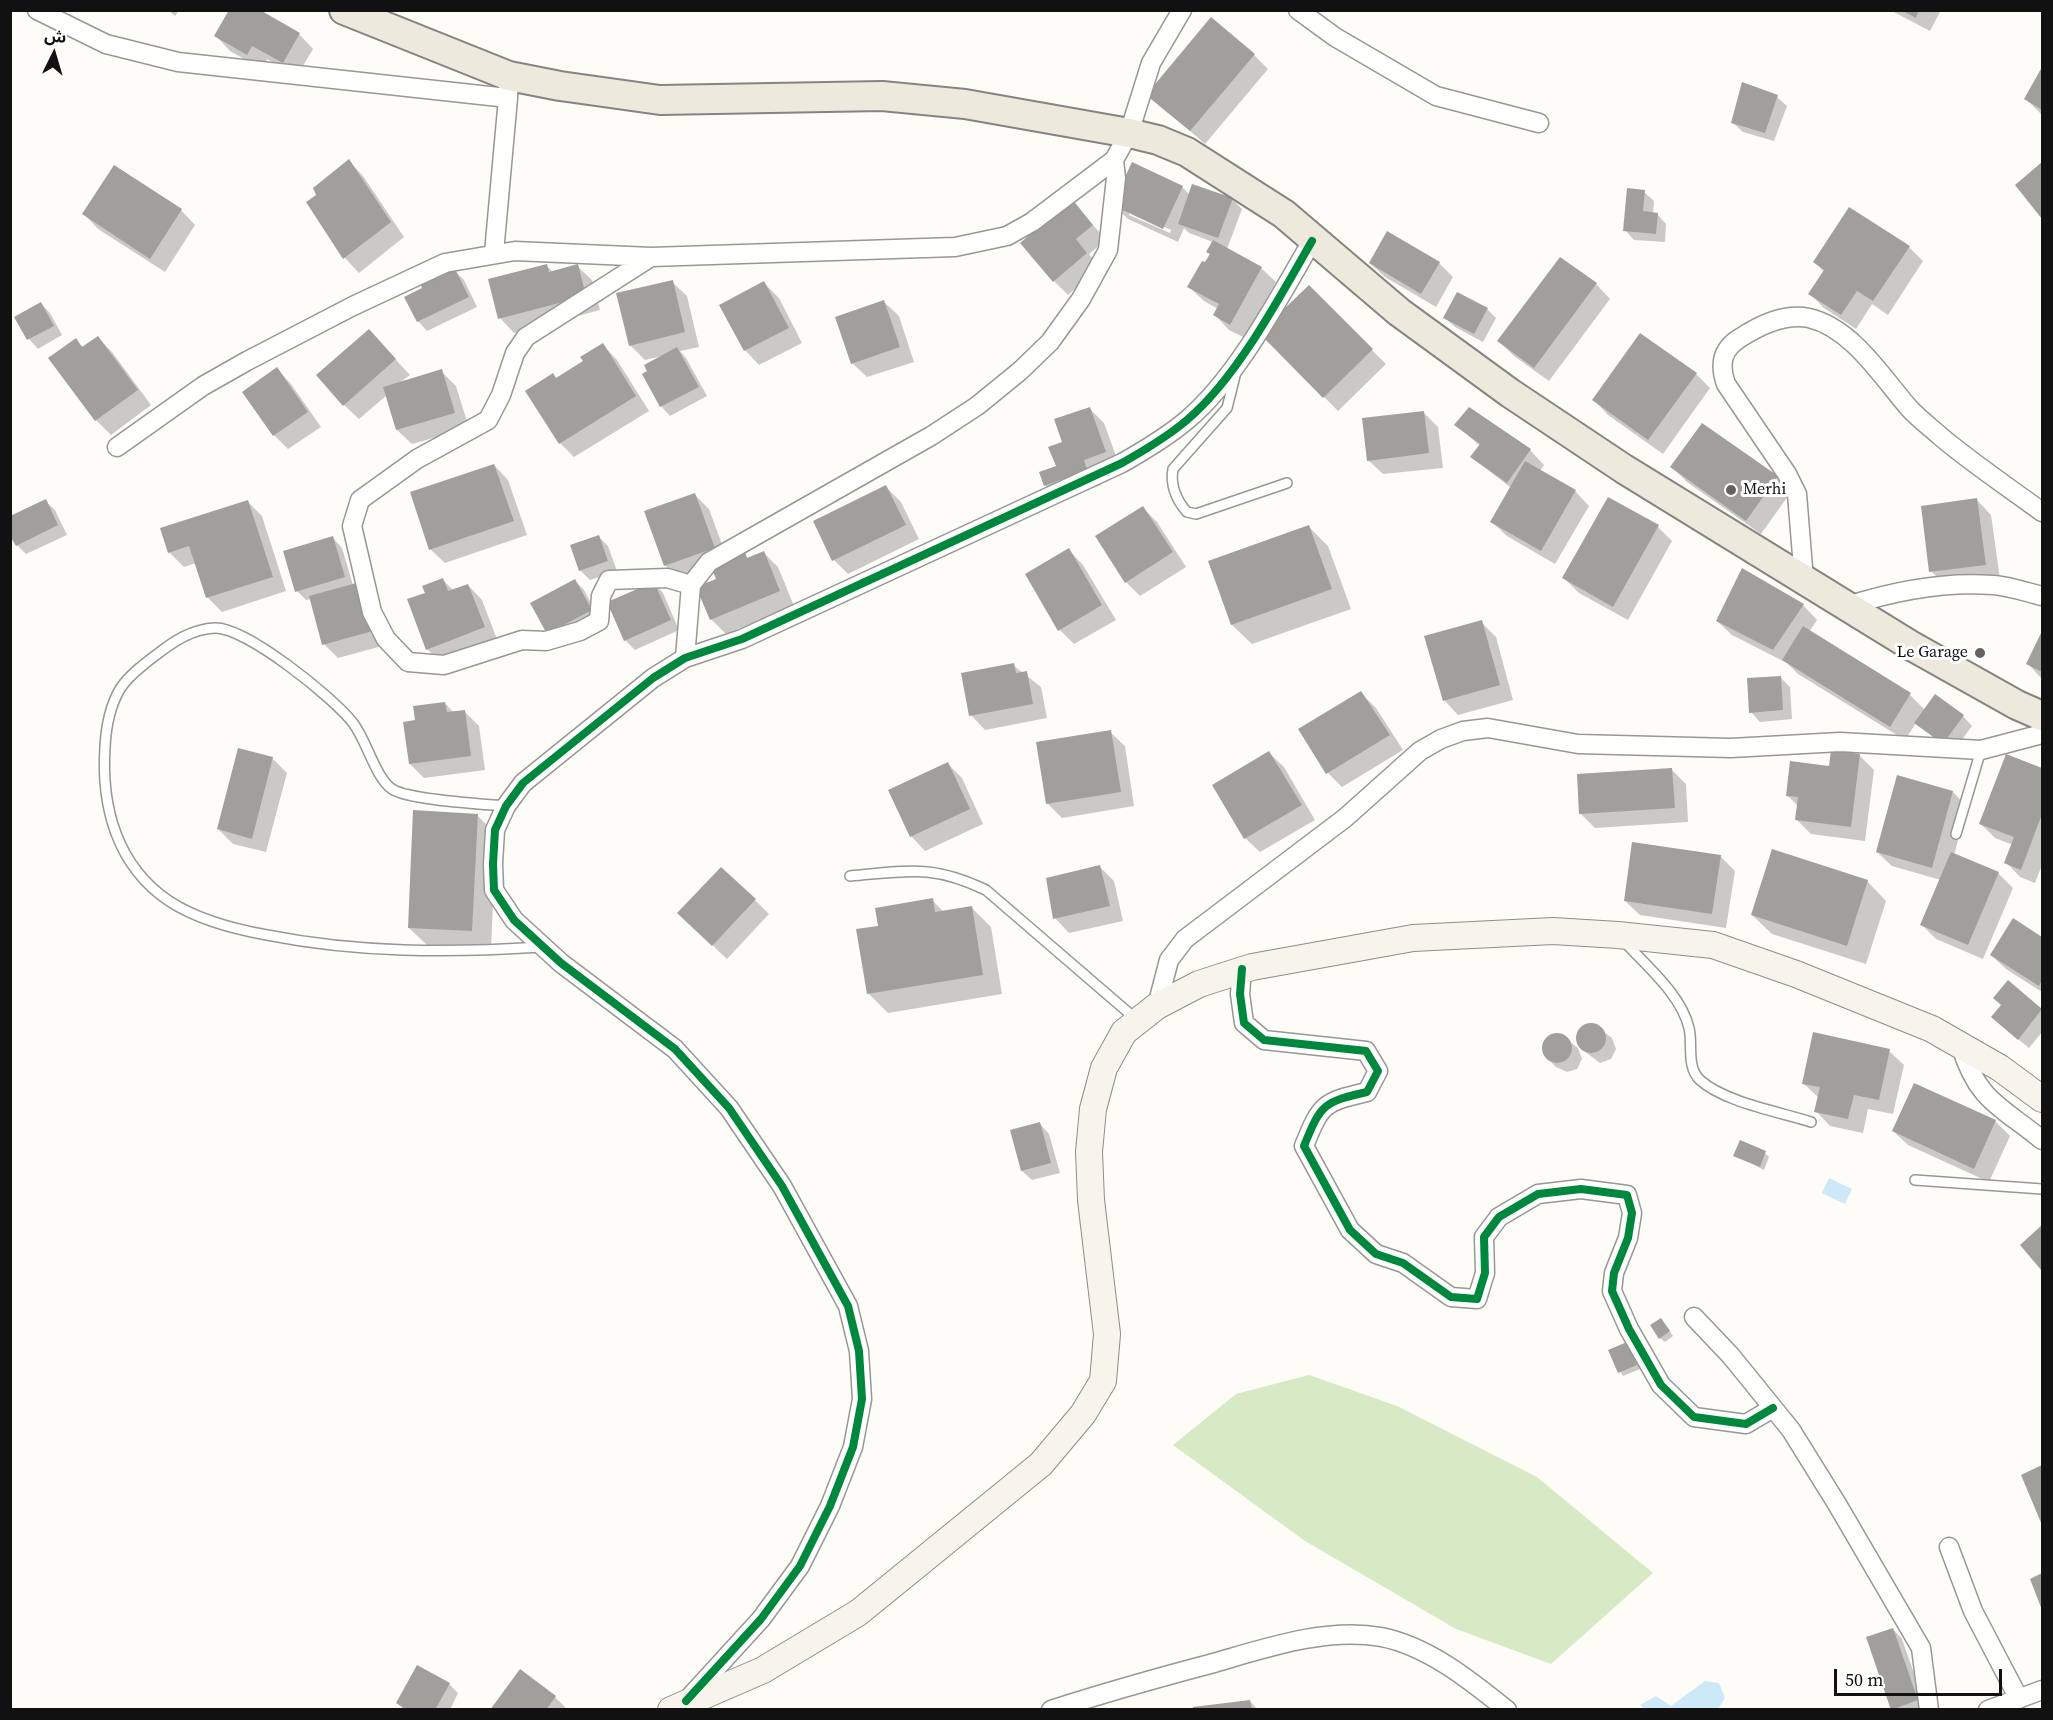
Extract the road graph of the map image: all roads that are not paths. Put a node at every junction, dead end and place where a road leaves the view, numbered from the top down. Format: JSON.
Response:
{"nodes":[{"id":1,"x":37,"y":10,"type":"edge"},
{"id":2,"x":344,"y":10,"type":"edge"},
{"id":3,"x":1182,"y":10,"type":"edge"},
{"id":4,"x":1298,"y":10,"type":"edge"},
{"id":5,"x":509,"y":87,"type":"junction"},
{"id":6,"x":1539,"y":123,"type":"dead end"},
{"id":7,"x":1129,"y":133,"type":"junction"},
{"id":8,"x":1114,"y":160,"type":"junction"},
{"id":9,"x":1312,"y":241,"type":"junction"},
{"id":10,"x":494,"y":253,"type":"junction"},
{"id":11,"x":651,"y":257,"type":"junction"},
{"id":12,"x":1242,"y":354,"type":"junction"},
{"id":13,"x":117,"y":447,"type":"dead end"},
{"id":14,"x":1287,"y":483,"type":"dead end"},
{"id":15,"x":2043,"y":512,"type":"edge"},
{"id":16,"x":1804,"y":580,"type":"junction"},
{"id":17,"x":691,"y":585,"type":"junction"},
{"id":18,"x":2043,"y":596,"type":"edge"},
{"id":19,"x":1847,"y":606,"type":"junction"},
{"id":20,"x":685,"y":658,"type":"junction"},
{"id":21,"x":2043,"y":716,"type":"edge"},
{"id":22,"x":2043,"y":734,"type":"edge"},
{"id":23,"x":1981,"y":750,"type":"junction"},
{"id":24,"x":506,"y":806,"type":"junction"},
{"id":25,"x":1956,"y":834,"type":"dead end"},
{"id":26,"x":850,"y":876,"type":"dead end"},
{"id":27,"x":1618,"y":935,"type":"junction"},
{"id":28,"x":544,"y":946,"type":"junction"},
{"id":29,"x":1242,"y":969,"type":"junction"},
{"id":30,"x":1147,"y":1013,"type":"junction"},
{"id":31,"x":1961,"y":1046,"type":"junction"},
{"id":32,"x":2043,"y":1100,"type":"edge"},
{"id":33,"x":1811,"y":1122,"type":"dead end"},
{"id":34,"x":2043,"y":1140,"type":"edge"},
{"id":35,"x":1915,"y":1180,"type":"dead end"},
{"id":36,"x":2043,"y":1189,"type":"edge"},
{"id":37,"x":1694,"y":1317,"type":"dead end"},
{"id":38,"x":1773,"y":1408,"type":"junction"},
{"id":39,"x":1949,"y":1547,"type":"dead end"},
{"id":40,"x":2043,"y":1690,"type":"edge"},
{"id":41,"x":2019,"y":1699,"type":"junction"},
{"id":42,"x":679,"y":1705,"type":"edge"},
{"id":43,"x":1052,"y":1710,"type":"edge"},
{"id":44,"x":1507,"y":1710,"type":"edge"},
{"id":45,"x":1929,"y":1710,"type":"edge"},
{"id":46,"x":1988,"y":1710,"type":"edge"}],
"edges":[{"from":1,"to":5,"type":"street"},
{"from":2,"to":5,"type":"main road"},
{"from":3,"to":7,"type":"street"},
{"from":4,"to":6,"type":"street"},
{"from":5,"to":7,"type":"main road"},
{"from":5,"to":10,"type":"street"},
{"from":7,"to":8,"type":"street"},
{"from":7,"to":9,"type":"main road"},
{"from":8,"to":11,"type":"street"},
{"from":8,"to":17,"type":"street"},
{"from":9,"to":12,"type":"street"},
{"from":9,"to":16,"type":"main road"},
{"from":10,"to":11,"type":"street"},
{"from":10,"to":13,"type":"street"},
{"from":11,"to":17,"type":"street"},
{"from":12,"to":14,"type":"lane"},
{"from":12,"to":20,"type":"street"},
{"from":15,"to":16,"type":"street"},
{"from":16,"to":19,"type":"main road"},
{"from":17,"to":20,"type":"street"},
{"from":18,"to":19,"type":"street"},
{"from":19,"to":21,"type":"main road"},
{"from":20,"to":24,"type":"street"},
{"from":22,"to":23,"type":"street"},
{"from":23,"to":25,"type":"lane"},
{"from":23,"to":30,"type":"street"},
{"from":24,"to":28,"type":"street"},
{"from":24,"to":28,"type":"lane"},
{"from":26,"to":30,"type":"lane"},
{"from":27,"to":29,"type":"main road"},
{"from":27,"to":31,"type":"main road"},
{"from":27,"to":33,"type":"lane"},
{"from":28,"to":42,"type":"street"},
{"from":29,"to":30,"type":"main road"},
{"from":29,"to":38,"type":"street"},
{"from":30,"to":42,"type":"main road"},
{"from":31,"to":32,"type":"main road"},
{"from":31,"to":34,"type":"street"},
{"from":35,"to":36,"type":"lane"},
{"from":37,"to":38,"type":"street"},
{"from":38,"to":45,"type":"street"},
{"from":39,"to":41,"type":"street"},
{"from":40,"to":41,"type":"street"},
{"from":41,"to":46,"type":"street"},
{"from":43,"to":44,"type":"street"}]}
